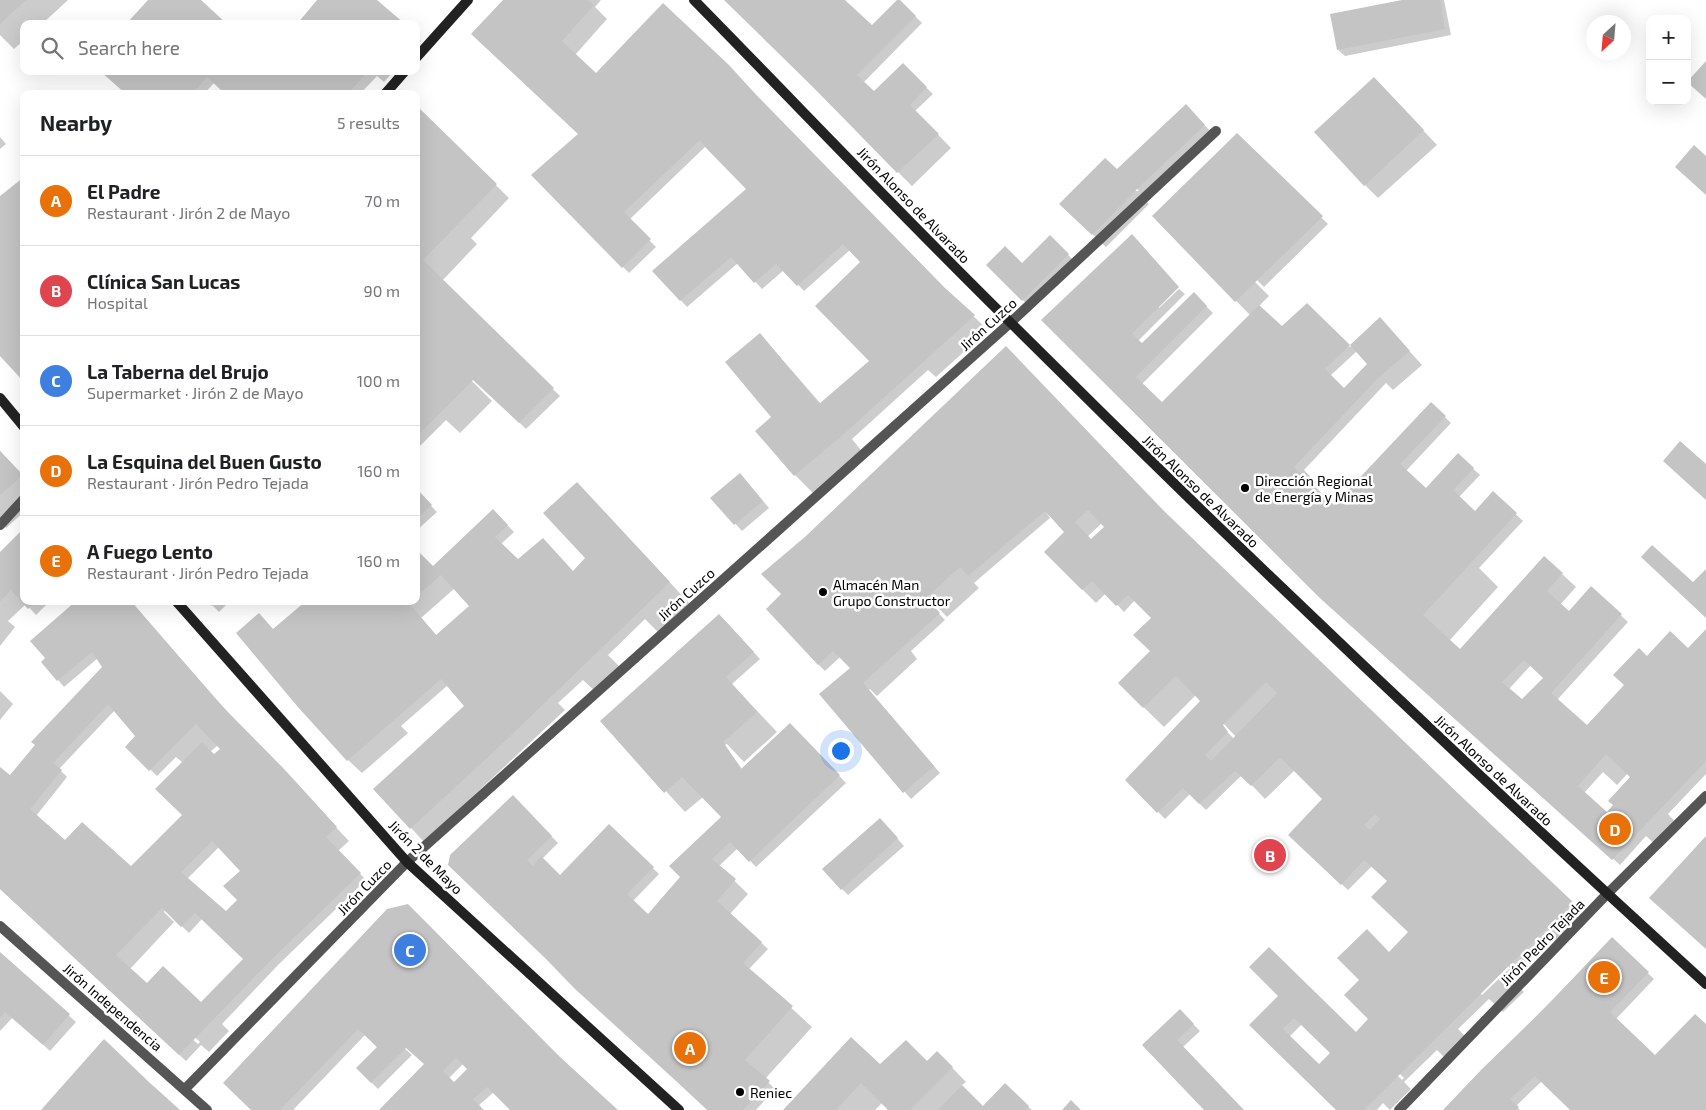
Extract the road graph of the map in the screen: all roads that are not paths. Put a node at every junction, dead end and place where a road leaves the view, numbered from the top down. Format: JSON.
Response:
{"nodes":[{"id":1,"x":468,"y":0,"type":"edge"},
{"id":2,"x":694,"y":0,"type":"edge"},
{"id":3,"x":420,"y":54,"type":"edge"},
{"id":4,"x":402,"y":75,"type":"edge"},
{"id":5,"x":388,"y":90,"type":"edge"},
{"id":6,"x":1216,"y":131,"type":"dead end"},
{"id":7,"x":1010,"y":323,"type":"junction"},
{"id":8,"x":0,"y":398,"type":"edge"},
{"id":9,"x":20,"y":422,"type":"edge"},
{"id":10,"x":20,"y":503,"type":"edge"},
{"id":11,"x":0,"y":525,"type":"edge"},
{"id":12,"x":180,"y":605,"type":"edge"},
{"id":13,"x":1706,"y":796,"type":"edge"},
{"id":14,"x":407,"y":862,"type":"junction"},
{"id":15,"x":1607,"y":894,"type":"junction"},
{"id":16,"x":0,"y":926,"type":"edge"},
{"id":17,"x":1706,"y":984,"type":"edge"},
{"id":18,"x":185,"y":1089,"type":"junction"},
{"id":19,"x":207,"y":1110,"type":"edge"},
{"id":20,"x":679,"y":1110,"type":"edge"},
{"id":21,"x":1399,"y":1110,"type":"edge"}],
"edges":[{"from":1,"to":3,"type":"main road"},
{"from":2,"to":7,"type":"main road","name":"Jirón Alonso de Alvarado"},
{"from":4,"to":5,"type":"main road"},
{"from":6,"to":7,"type":"street","name":"Jirón Cuzco"},
{"from":7,"to":14,"type":"street","name":"Jirón Cuzco"},
{"from":7,"to":15,"type":"main road","name":"Jirón Alonso de Alvarado"},
{"from":8,"to":9,"type":"main road"},
{"from":10,"to":11,"type":"street"},
{"from":12,"to":14,"type":"main road","name":"Jirón 2 de Mayo"},
{"from":13,"to":15,"type":"street","name":"Jirón Pedro Tejada"},
{"from":14,"to":18,"type":"street","name":"Jirón Cuzco"},
{"from":14,"to":20,"type":"main road","name":"Jirón 2 de Mayo"},
{"from":15,"to":17,"type":"main road","name":"Jirón Alonso de Alvarado"},
{"from":15,"to":21,"type":"street","name":"Jirón Pedro Tejada"},
{"from":16,"to":18,"type":"street","name":"Jirón Independencia"},
{"from":18,"to":19,"type":"street","name":"Jirón Independencia"}]}
